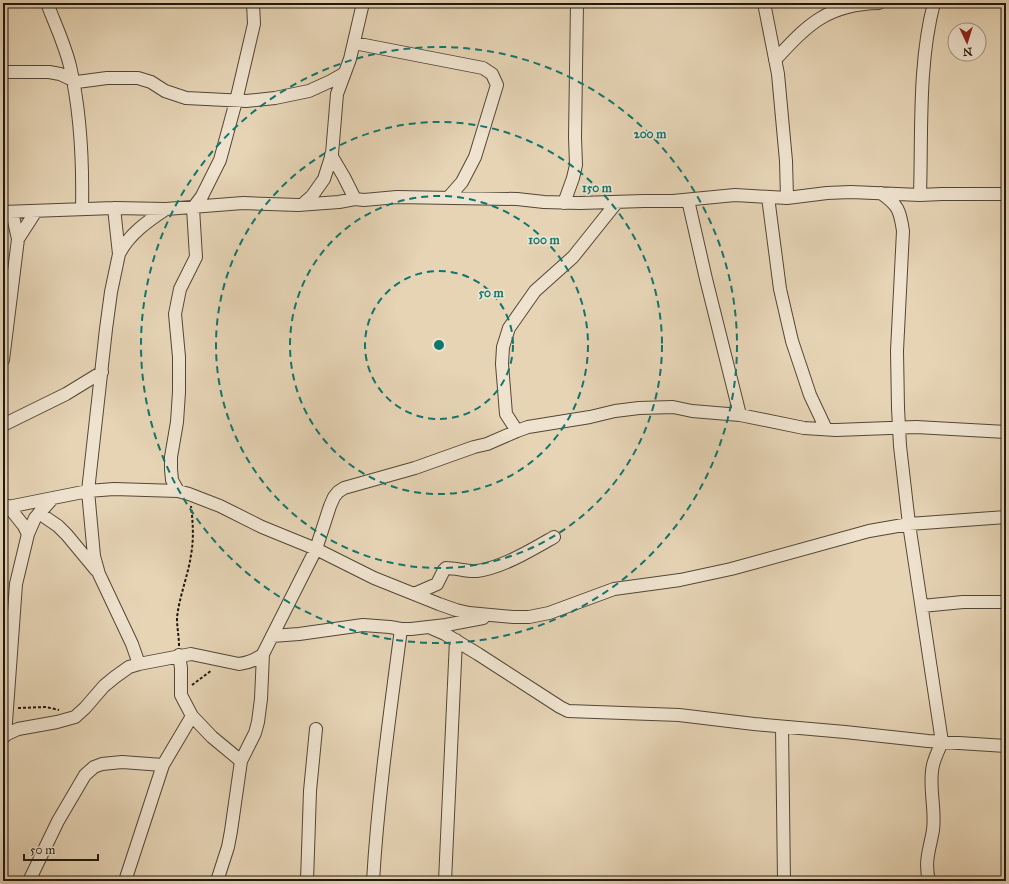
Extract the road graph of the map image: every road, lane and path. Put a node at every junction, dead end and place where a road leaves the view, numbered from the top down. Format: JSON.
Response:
{"nodes":[{"id":1,"x":47,"y":3,"type":"edge"},
{"id":2,"x":253,"y":3,"type":"edge"},
{"id":3,"x":363,"y":3,"type":"edge"},
{"id":4,"x":577,"y":3,"type":"edge"},
{"id":5,"x":764,"y":3,"type":"edge"},
{"id":6,"x":879,"y":3,"type":"edge"},
{"id":7,"x":934,"y":3,"type":"edge"},
{"id":8,"x":354,"y":43,"type":"junction"},
{"id":9,"x":775,"y":60,"type":"junction"},
{"id":10,"x":3,"y":72,"type":"edge"},
{"id":11,"x":345,"y":73,"type":"junction"},
{"id":12,"x":72,"y":81,"type":"junction"},
{"id":13,"x":236,"y":101,"type":"junction"},
{"id":14,"x":331,"y":155,"type":"junction"},
{"id":15,"x":881,"y":193,"type":"junction"},
{"id":16,"x":1006,"y":194,"type":"edge"},
{"id":17,"x":920,"y":195,"type":"junction"},
{"id":18,"x":768,"y":197,"type":"junction"},
{"id":19,"x":448,"y":198,"type":"junction"},
{"id":20,"x":787,"y":198,"type":"junction"},
{"id":21,"x":355,"y":199,"type":"junction"},
{"id":22,"x":688,"y":200,"type":"junction"},
{"id":23,"x":617,"y":202,"type":"junction"},
{"id":24,"x":564,"y":203,"type":"junction"},
{"id":25,"x":303,"y":204,"type":"junction"},
{"id":26,"x":114,"y":208,"type":"junction"},
{"id":27,"x":193,"y":208,"type":"junction"},
{"id":28,"x":82,"y":209,"type":"junction"},
{"id":29,"x":166,"y":209,"type":"junction"},
{"id":30,"x":36,"y":211,"type":"junction"},
{"id":31,"x":8,"y":212,"type":"edge"},
{"id":32,"x":18,"y":239,"type":"junction"},
{"id":33,"x":119,"y":254,"type":"junction"},
{"id":34,"x":3,"y":360,"type":"edge"},
{"id":35,"x":102,"y":372,"type":"junction"},
{"id":36,"x":740,"y":415,"type":"junction"},
{"id":37,"x":3,"y":425,"type":"edge"},
{"id":38,"x":899,"y":428,"type":"junction"},
{"id":39,"x":826,"y":429,"type":"junction"},
{"id":40,"x":517,"y":431,"type":"junction"},
{"id":41,"x":1006,"y":432,"type":"edge"},
{"id":42,"x":88,"y":491,"type":"junction"},
{"id":43,"x":184,"y":493,"type":"junction"},
{"id":44,"x":52,"y":499,"type":"junction"},
{"id":45,"x":6,"y":507,"type":"edge"},
{"id":46,"x":39,"y":513,"type":"junction"},
{"id":47,"x":1006,"y":517,"type":"edge"},
{"id":48,"x":909,"y":524,"type":"junction"},
{"id":49,"x":28,"y":534,"type":"junction"},
{"id":50,"x":554,"y":537,"type":"dead end"},
{"id":51,"x":316,"y":549,"type":"junction"},
{"id":52,"x":99,"y":574,"type":"junction"},
{"id":53,"x":414,"y":594,"type":"junction"},
{"id":54,"x":1006,"y":602,"type":"edge"},
{"id":55,"x":922,"y":606,"type":"junction"},
{"id":56,"x":498,"y":616,"type":"junction"},
{"id":57,"x":429,"y":627,"type":"junction"},
{"id":58,"x":401,"y":629,"type":"junction"},
{"id":59,"x":272,"y":636,"type":"junction"},
{"id":60,"x":456,"y":640,"type":"junction"},
{"id":61,"x":263,"y":654,"type":"junction"},
{"id":62,"x":179,"y":655,"type":"junction"},
{"id":63,"x":224,"y":661,"type":"junction"},
{"id":64,"x":139,"y":664,"type":"junction"},
{"id":65,"x":181,"y":695,"type":"junction"},
{"id":66,"x":6,"y":708,"type":"junction"},
{"id":67,"x":192,"y":716,"type":"junction"},
{"id":68,"x":75,"y":717,"type":"junction"},
{"id":69,"x":782,"y":727,"type":"junction"},
{"id":70,"x":316,"y":729,"type":"dead end"},
{"id":71,"x":4,"y":736,"type":"edge"},
{"id":72,"x":942,"y":742,"type":"junction"},
{"id":73,"x":1006,"y":746,"type":"edge"},
{"id":74,"x":240,"y":761,"type":"junction"},
{"id":75,"x":163,"y":765,"type":"junction"},
{"id":76,"x":29,"y":881,"type":"edge"},
{"id":77,"x":125,"y":881,"type":"edge"},
{"id":78,"x":217,"y":881,"type":"edge"},
{"id":79,"x":307,"y":881,"type":"edge"},
{"id":80,"x":373,"y":881,"type":"edge"},
{"id":81,"x":445,"y":881,"type":"edge"},
{"id":82,"x":784,"y":881,"type":"edge"},
{"id":83,"x":929,"y":881,"type":"edge"}],
"edges":[{"from":1,"to":12,"type":"street"},
{"from":2,"to":13,"type":"street"},
{"from":3,"to":8,"type":"street"},
{"from":4,"to":24,"type":"street"},
{"from":5,"to":9,"type":"street"},
{"from":6,"to":9,"type":"street"},
{"from":7,"to":17,"type":"street"},
{"from":8,"to":11,"type":"street"},
{"from":8,"to":19,"type":"street"},
{"from":9,"to":20,"type":"street"},
{"from":10,"to":12,"type":"street"},
{"from":11,"to":13,"type":"street"},
{"from":11,"to":14,"type":"street"},
{"from":12,"to":13,"type":"street"},
{"from":12,"to":28,"type":"street"},
{"from":13,"to":27,"type":"street"},
{"from":14,"to":21,"type":"street"},
{"from":14,"to":25,"type":"street"},
{"from":15,"to":17,"type":"street"},
{"from":15,"to":20,"type":"street"},
{"from":15,"to":38,"type":"street"},
{"from":16,"to":17,"type":"street"},
{"from":18,"to":20,"type":"street"},
{"from":18,"to":22,"type":"street"},
{"from":18,"to":39,"type":"street"},
{"from":19,"to":21,"type":"street"},
{"from":19,"to":24,"type":"street"},
{"from":21,"to":25,"type":"street"},
{"from":22,"to":23,"type":"street"},
{"from":22,"to":36,"type":"street"},
{"from":23,"to":24,"type":"street"},
{"from":23,"to":40,"type":"street"},
{"from":25,"to":27,"type":"street"},
{"from":26,"to":28,"type":"street"},
{"from":26,"to":29,"type":"street"},
{"from":26,"to":33,"type":"street"},
{"from":27,"to":29,"type":"street"},
{"from":27,"to":43,"type":"street"},
{"from":28,"to":30,"type":"street"},
{"from":29,"to":33,"type":"street"},
{"from":30,"to":31,"type":"street"},
{"from":30,"to":32,"type":"street"},
{"from":31,"to":32,"type":"street"},
{"from":32,"to":34,"type":"street"},
{"from":33,"to":35,"type":"street"},
{"from":35,"to":37,"type":"street"},
{"from":35,"to":42,"type":"street"},
{"from":36,"to":39,"type":"street"},
{"from":36,"to":40,"type":"street"},
{"from":38,"to":39,"type":"street"},
{"from":38,"to":41,"type":"street"},
{"from":38,"to":48,"type":"street"},
{"from":40,"to":51,"type":"street"},
{"from":42,"to":43,"type":"street"},
{"from":42,"to":44,"type":"street"},
{"from":42,"to":52,"type":"street"},
{"from":43,"to":51,"type":"street"},
{"from":43,"to":62,"type":"path"},
{"from":44,"to":45,"type":"street"},
{"from":44,"to":46,"type":"street"},
{"from":45,"to":49,"type":"street"},
{"from":46,"to":49,"type":"street"},
{"from":46,"to":52,"type":"street"},
{"from":47,"to":48,"type":"street"},
{"from":48,"to":55,"type":"street"},
{"from":48,"to":56,"type":"street"},
{"from":49,"to":66,"type":"street"},
{"from":50,"to":53,"type":"street"},
{"from":51,"to":53,"type":"street"},
{"from":51,"to":59,"type":"street"},
{"from":52,"to":64,"type":"street"},
{"from":53,"to":56,"type":"street"},
{"from":54,"to":55,"type":"street"},
{"from":55,"to":72,"type":"street"},
{"from":56,"to":57,"type":"street"},
{"from":57,"to":58,"type":"street"},
{"from":57,"to":60,"type":"street"},
{"from":58,"to":59,"type":"street"},
{"from":58,"to":80,"type":"street"},
{"from":59,"to":61,"type":"street"},
{"from":60,"to":69,"type":"street"},
{"from":60,"to":81,"type":"street"},
{"from":61,"to":63,"type":"street"},
{"from":61,"to":74,"type":"street"},
{"from":62,"to":63,"type":"street"},
{"from":62,"to":64,"type":"street"},
{"from":62,"to":65,"type":"street"},
{"from":63,"to":65,"type":"path"},
{"from":64,"to":68,"type":"street"},
{"from":65,"to":67,"type":"street"},
{"from":66,"to":68,"type":"path"},
{"from":66,"to":71,"type":"street"},
{"from":67,"to":74,"type":"street"},
{"from":67,"to":75,"type":"street"},
{"from":68,"to":71,"type":"street"},
{"from":69,"to":72,"type":"street"},
{"from":69,"to":82,"type":"street"},
{"from":70,"to":79,"type":"street"},
{"from":72,"to":73,"type":"street"},
{"from":72,"to":83,"type":"street"},
{"from":74,"to":78,"type":"street"},
{"from":75,"to":76,"type":"street"},
{"from":75,"to":77,"type":"street"}]}
